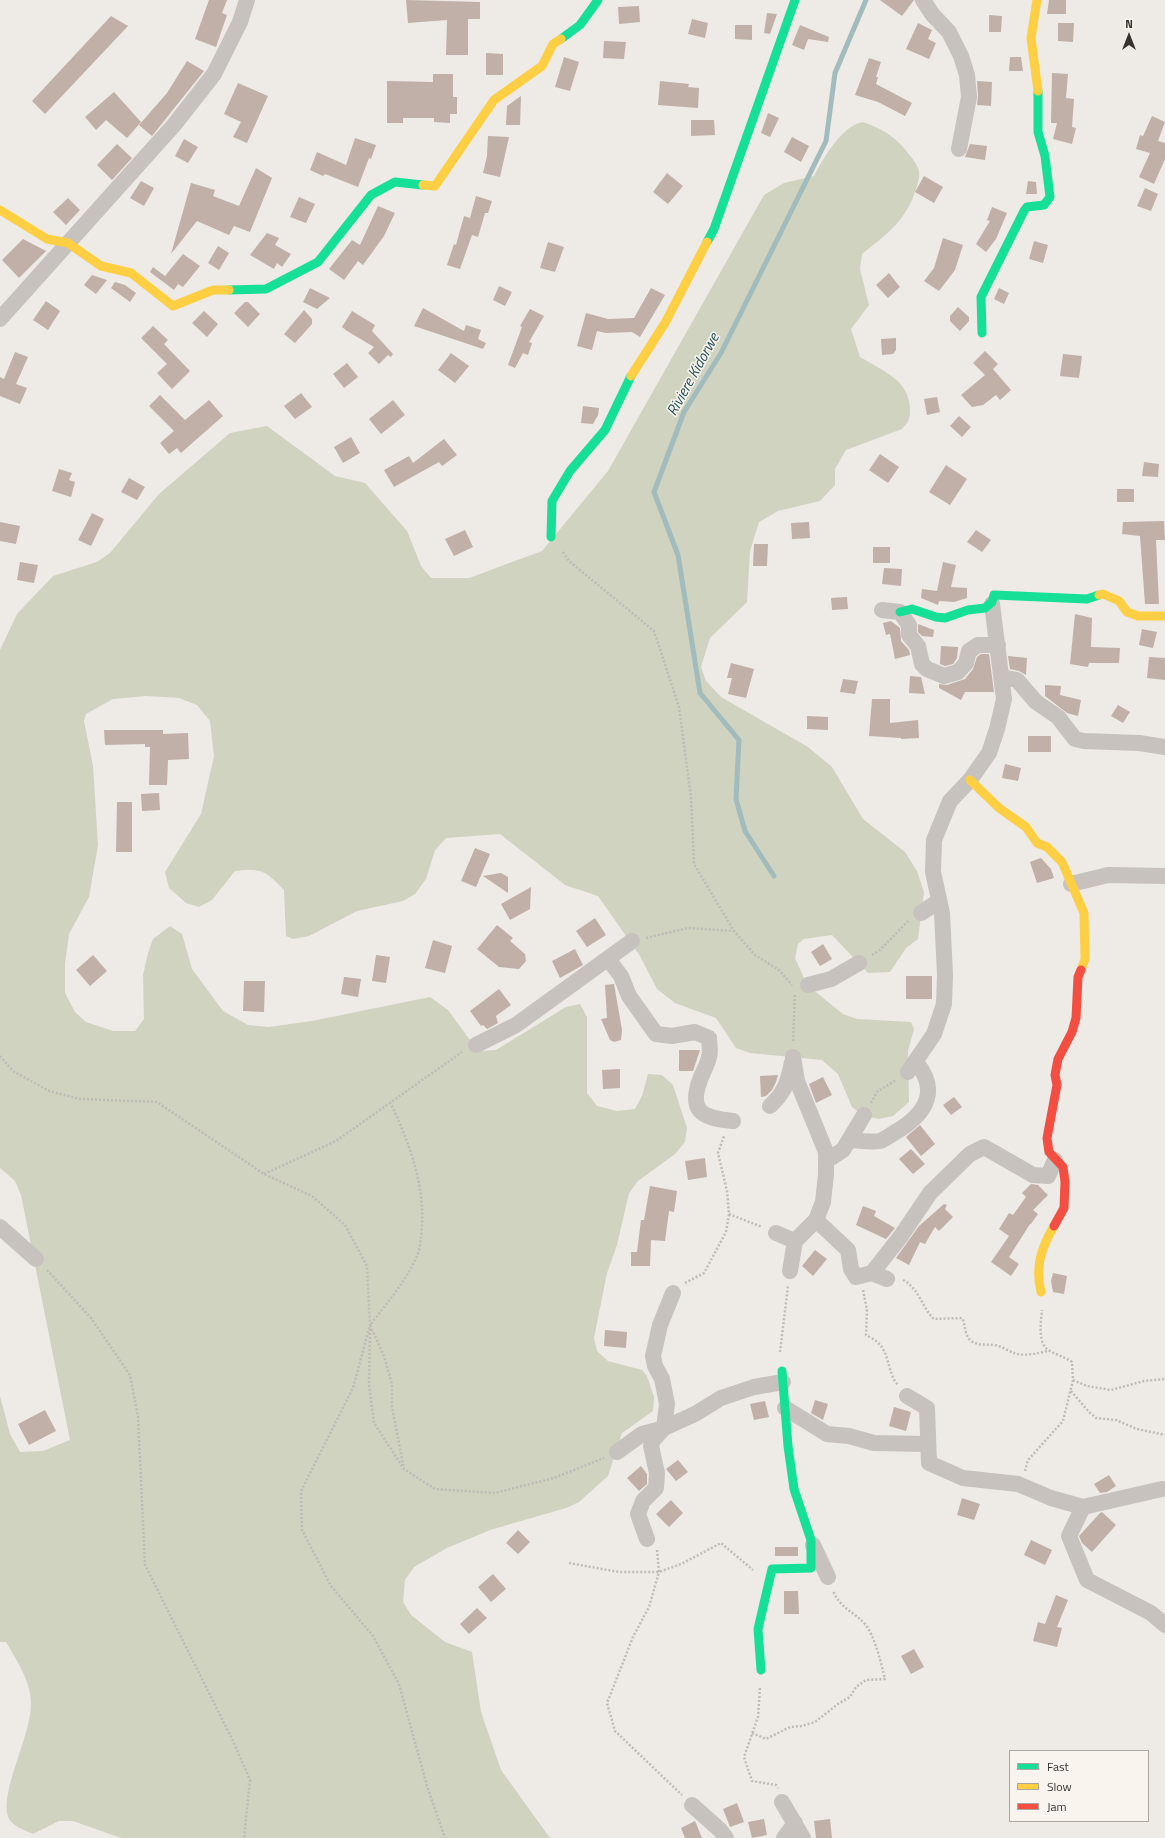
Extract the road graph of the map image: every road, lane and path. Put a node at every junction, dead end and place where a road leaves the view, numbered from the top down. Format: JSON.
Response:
{"nodes":[{"id":1,"x":247,"y":0,"type":"edge"},
{"id":2,"x":598,"y":0,"type":"edge"},
{"id":3,"x":795,"y":0,"type":"edge"},
{"id":4,"x":923,"y":0,"type":"edge"},
{"id":5,"x":1037,"y":0,"type":"edge"},
{"id":6,"x":959,"y":149,"type":"dead end"},
{"id":7,"x":0,"y":210,"type":"edge"},
{"id":8,"x":68,"y":243,"type":"junction"},
{"id":9,"x":0,"y":319,"type":"edge"},
{"id":10,"x":982,"y":332,"type":"dead end"},
{"id":11,"x":551,"y":537,"type":"joint"},
{"id":12,"x":992,"y":604,"type":"junction"},
{"id":13,"x":882,"y":610,"type":"dead end"},
{"id":14,"x":900,"y":612,"type":"junction"},
{"id":15,"x":1165,"y":616,"type":"edge"},
{"id":16,"x":998,"y":645,"type":"junction"},
{"id":17,"x":1002,"y":677,"type":"junction"},
{"id":18,"x":1165,"y":747,"type":"edge"},
{"id":19,"x":970,"y":780,"type":"junction"},
{"id":20,"x":1165,"y":876,"type":"edge"},
{"id":21,"x":1071,"y":884,"type":"junction"},
{"id":22,"x":939,"y":901,"type":"junction"},
{"id":23,"x":921,"y":912,"type":"joint"},
{"id":24,"x":734,"y":932,"type":"junction"},
{"id":25,"x":632,"y":942,"type":"joint"},
{"id":26,"x":608,"y":959,"type":"junction"},
{"id":27,"x":859,"y":963,"type":"joint"},
{"id":28,"x":808,"y":985,"type":"dead end"},
{"id":29,"x":476,"y":1045,"type":"joint"},
{"id":30,"x":0,"y":1056,"type":"edge"},
{"id":31,"x":793,"y":1057,"type":"junction"},
{"id":32,"x":912,"y":1067,"type":"junction"},
{"id":33,"x":390,"y":1102,"type":"junction"},
{"id":34,"x":770,"y":1106,"type":"dead end"},
{"id":35,"x":864,"y":1115,"type":"joint"},
{"id":36,"x":733,"y":1121,"type":"joint"},
{"id":37,"x":849,"y":1140,"type":"junction"},
{"id":38,"x":1055,"y":1160,"type":"junction"},
{"id":39,"x":826,"y":1161,"type":"junction"},
{"id":40,"x":264,"y":1174,"type":"junction"},
{"id":41,"x":729,"y":1214,"type":"junction"},
{"id":42,"x":816,"y":1220,"type":"junction"},
{"id":43,"x":0,"y":1227,"type":"edge"},
{"id":44,"x":776,"y":1233,"type":"joint"},
{"id":45,"x":795,"y":1241,"type":"junction"},
{"id":46,"x":36,"y":1259,"type":"joint"},
{"id":47,"x":790,"y":1271,"type":"joint"},
{"id":48,"x":879,"y":1276,"type":"junction"},
{"id":49,"x":856,"y":1277,"type":"junction"},
{"id":50,"x":1041,"y":1292,"type":"joint"},
{"id":51,"x":673,"y":1293,"type":"joint"},
{"id":52,"x":370,"y":1324,"type":"junction"},
{"id":53,"x":1048,"y":1351,"type":"junction"},
{"id":54,"x":782,"y":1377,"type":"junction"},
{"id":55,"x":1165,"y":1379,"type":"edge"},
{"id":56,"x":1073,"y":1380,"type":"junction"},
{"id":57,"x":1070,"y":1391,"type":"junction"},
{"id":58,"x":907,"y":1396,"type":"joint"},
{"id":59,"x":785,"y":1408,"type":"junction"},
{"id":60,"x":664,"y":1428,"type":"junction"},
{"id":61,"x":1165,"y":1435,"type":"edge"},
{"id":62,"x":928,"y":1444,"type":"junction"},
{"id":63,"x":617,"y":1452,"type":"joint"},
{"id":64,"x":404,"y":1470,"type":"junction"},
{"id":65,"x":1027,"y":1487,"type":"junction"},
{"id":66,"x":1162,"y":1490,"type":"dead end"},
{"id":67,"x":1083,"y":1507,"type":"junction"},
{"id":68,"x":647,"y":1539,"type":"joint"},
{"id":69,"x":811,"y":1540,"type":"junction"},
{"id":70,"x":569,"y":1563,"type":"dead end"},
{"id":71,"x":765,"y":1571,"type":"junction"},
{"id":72,"x":659,"y":1572,"type":"junction"},
{"id":73,"x":828,"y":1577,"type":"joint"},
{"id":74,"x":1165,"y":1625,"type":"edge"},
{"id":75,"x":761,"y":1670,"type":"joint"},
{"id":76,"x":752,"y":1733,"type":"junction"},
{"id":77,"x":782,"y":1802,"type":"joint"},
{"id":78,"x":692,"y":1805,"type":"joint"},
{"id":79,"x":795,"y":1823,"type":"junction"},
{"id":80,"x":244,"y":1838,"type":"edge"},
{"id":81,"x":444,"y":1838,"type":"edge"},
{"id":82,"x":726,"y":1838,"type":"edge"},
{"id":83,"x":784,"y":1838,"type":"edge"},
{"id":84,"x":803,"y":1838,"type":"edge"}],
"edges":[{"from":1,"to":8,"type":"street"},
{"from":2,"to":8,"type":"street"},
{"from":3,"to":11,"type":"street"},
{"from":4,"to":6,"type":"street"},
{"from":5,"to":10,"type":"street"},
{"from":7,"to":8,"type":"street"},
{"from":8,"to":9,"type":"street"},
{"from":11,"to":24,"type":"path"},
{"from":12,"to":14,"type":"street"},
{"from":12,"to":15,"type":"street"},
{"from":12,"to":16,"type":"street"},
{"from":13,"to":14,"type":"street"},
{"from":14,"to":16,"type":"street"},
{"from":16,"to":17,"type":"street"},
{"from":17,"to":18,"type":"street"},
{"from":17,"to":19,"type":"street"},
{"from":19,"to":21,"type":"street"},
{"from":19,"to":22,"type":"street"},
{"from":20,"to":21,"type":"street"},
{"from":21,"to":38,"type":"street"},
{"from":22,"to":23,"type":"street"},
{"from":22,"to":32,"type":"street"},
{"from":23,"to":27,"type":"path"},
{"from":24,"to":25,"type":"path"},
{"from":24,"to":31,"type":"path"},
{"from":25,"to":26,"type":"street"},
{"from":26,"to":29,"type":"street"},
{"from":26,"to":36,"type":"street"},
{"from":27,"to":28,"type":"street"},
{"from":29,"to":33,"type":"path"},
{"from":30,"to":40,"type":"path"},
{"from":31,"to":34,"type":"street"},
{"from":31,"to":39,"type":"street"},
{"from":32,"to":35,"type":"path"},
{"from":32,"to":37,"type":"street"},
{"from":33,"to":40,"type":"path"},
{"from":33,"to":52,"type":"path"},
{"from":35,"to":37,"type":"street"},
{"from":36,"to":41,"type":"path"},
{"from":37,"to":39,"type":"street"},
{"from":38,"to":48,"type":"street"},
{"from":38,"to":50,"type":"street"},
{"from":39,"to":42,"type":"street"},
{"from":40,"to":52,"type":"path"},
{"from":41,"to":44,"type":"path"},
{"from":41,"to":51,"type":"path"},
{"from":42,"to":45,"type":"street"},
{"from":42,"to":49,"type":"street"},
{"from":43,"to":46,"type":"street"},
{"from":44,"to":45,"type":"street"},
{"from":45,"to":47,"type":"street"},
{"from":46,"to":80,"type":"path"},
{"from":47,"to":54,"type":"path"},
{"from":48,"to":49,"type":"street"},
{"from":48,"to":53,"type":"path"},
{"from":49,"to":58,"type":"path"},
{"from":50,"to":53,"type":"path"},
{"from":51,"to":60,"type":"street"},
{"from":52,"to":64,"type":"path"},
{"from":52,"to":64,"type":"path"},
{"from":52,"to":81,"type":"path"},
{"from":53,"to":56,"type":"path"},
{"from":54,"to":59,"type":"street"},
{"from":54,"to":60,"type":"street"},
{"from":55,"to":56,"type":"path"},
{"from":56,"to":57,"type":"path"},
{"from":57,"to":61,"type":"path"},
{"from":57,"to":65,"type":"path"},
{"from":58,"to":62,"type":"street"},
{"from":59,"to":62,"type":"street"},
{"from":59,"to":69,"type":"street"},
{"from":60,"to":63,"type":"street"},
{"from":60,"to":68,"type":"street"},
{"from":62,"to":65,"type":"street"},
{"from":63,"to":64,"type":"path"},
{"from":65,"to":67,"type":"street"},
{"from":66,"to":67,"type":"street"},
{"from":67,"to":74,"type":"street"},
{"from":68,"to":72,"type":"path"},
{"from":69,"to":71,"type":"street"},
{"from":69,"to":73,"type":"street"},
{"from":70,"to":72,"type":"path"},
{"from":71,"to":72,"type":"path"},
{"from":71,"to":75,"type":"street"},
{"from":72,"to":78,"type":"path"},
{"from":73,"to":76,"type":"path"},
{"from":75,"to":76,"type":"path"},
{"from":76,"to":77,"type":"path"},
{"from":77,"to":79,"type":"street"},
{"from":78,"to":82,"type":"street"},
{"from":79,"to":83,"type":"street"},
{"from":79,"to":84,"type":"street"}]}
